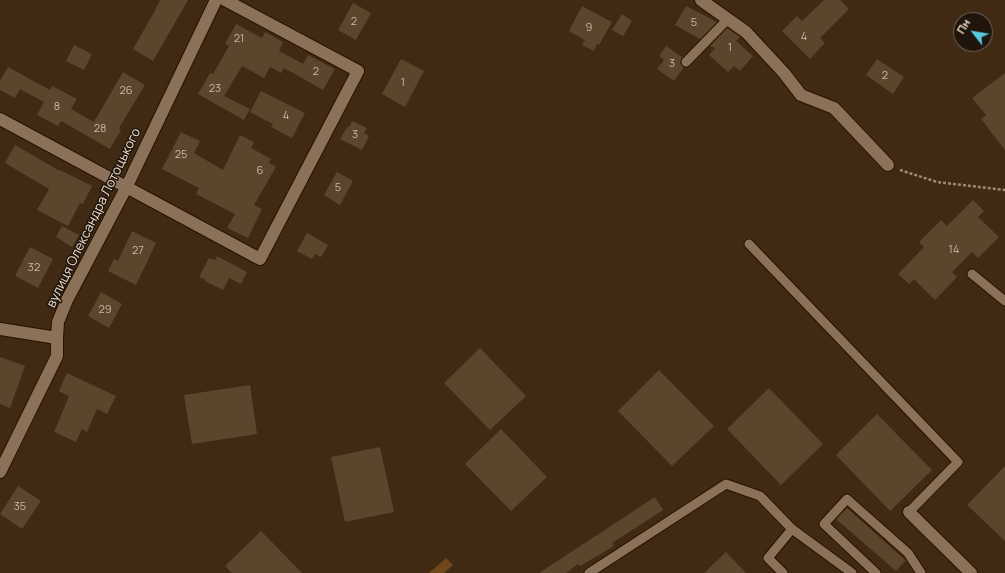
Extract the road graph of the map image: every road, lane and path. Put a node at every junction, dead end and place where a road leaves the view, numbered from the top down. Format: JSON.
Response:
{"nodes":[{"id":1,"x":216,"y":0,"type":"edge"},
{"id":2,"x":225,"y":0,"type":"edge"},
{"id":3,"x":701,"y":0,"type":"edge"},
{"id":4,"x":728,"y":19,"type":"junction"},
{"id":5,"x":686,"y":62,"type":"dead end"},
{"id":6,"x":0,"y":119,"type":"edge"},
{"id":7,"x":888,"y":165,"type":"joint"},
{"id":8,"x":126,"y":188,"type":"junction"},
{"id":9,"x":1005,"y":190,"type":"edge"},
{"id":10,"x":749,"y":244,"type":"dead end"},
{"id":11,"x":972,"y":274,"type":"dead end"},
{"id":12,"x":1005,"y":301,"type":"edge"},
{"id":13,"x":0,"y":329,"type":"edge"},
{"id":14,"x":57,"y":338,"type":"junction"},
{"id":15,"x":0,"y":472,"type":"edge"},
{"id":16,"x":909,"y":512,"type":"joint"},
{"id":17,"x":792,"y":529,"type":"junction"},
{"id":18,"x":588,"y":573,"type":"edge"},
{"id":19,"x":783,"y":573,"type":"edge"},
{"id":20,"x":852,"y":573,"type":"edge"},
{"id":21,"x":876,"y":573,"type":"edge"},
{"id":22,"x":921,"y":573,"type":"edge"},
{"id":23,"x":971,"y":573,"type":"edge"}],
"edges":[{"from":1,"to":8,"type":"street","name":"вулиця Олександра Лотоцького"},
{"from":2,"to":8,"type":"street"},
{"from":3,"to":4,"type":"street"},
{"from":4,"to":5,"type":"lane"},
{"from":4,"to":7,"type":"street"},
{"from":6,"to":8,"type":"street"},
{"from":7,"to":9,"type":"path"},
{"from":8,"to":14,"type":"street","name":"вулиця Олександра Лотоцького"},
{"from":10,"to":16,"type":"lane"},
{"from":11,"to":12,"type":"lane"},
{"from":13,"to":14,"type":"street"},
{"from":14,"to":15,"type":"street","name":"вулиця Олександра Лотоцького"},
{"from":16,"to":23,"type":"street"},
{"from":17,"to":18,"type":"lane"},
{"from":17,"to":19,"type":"lane"},
{"from":17,"to":20,"type":"lane"},
{"from":21,"to":22,"type":"lane"}]}
